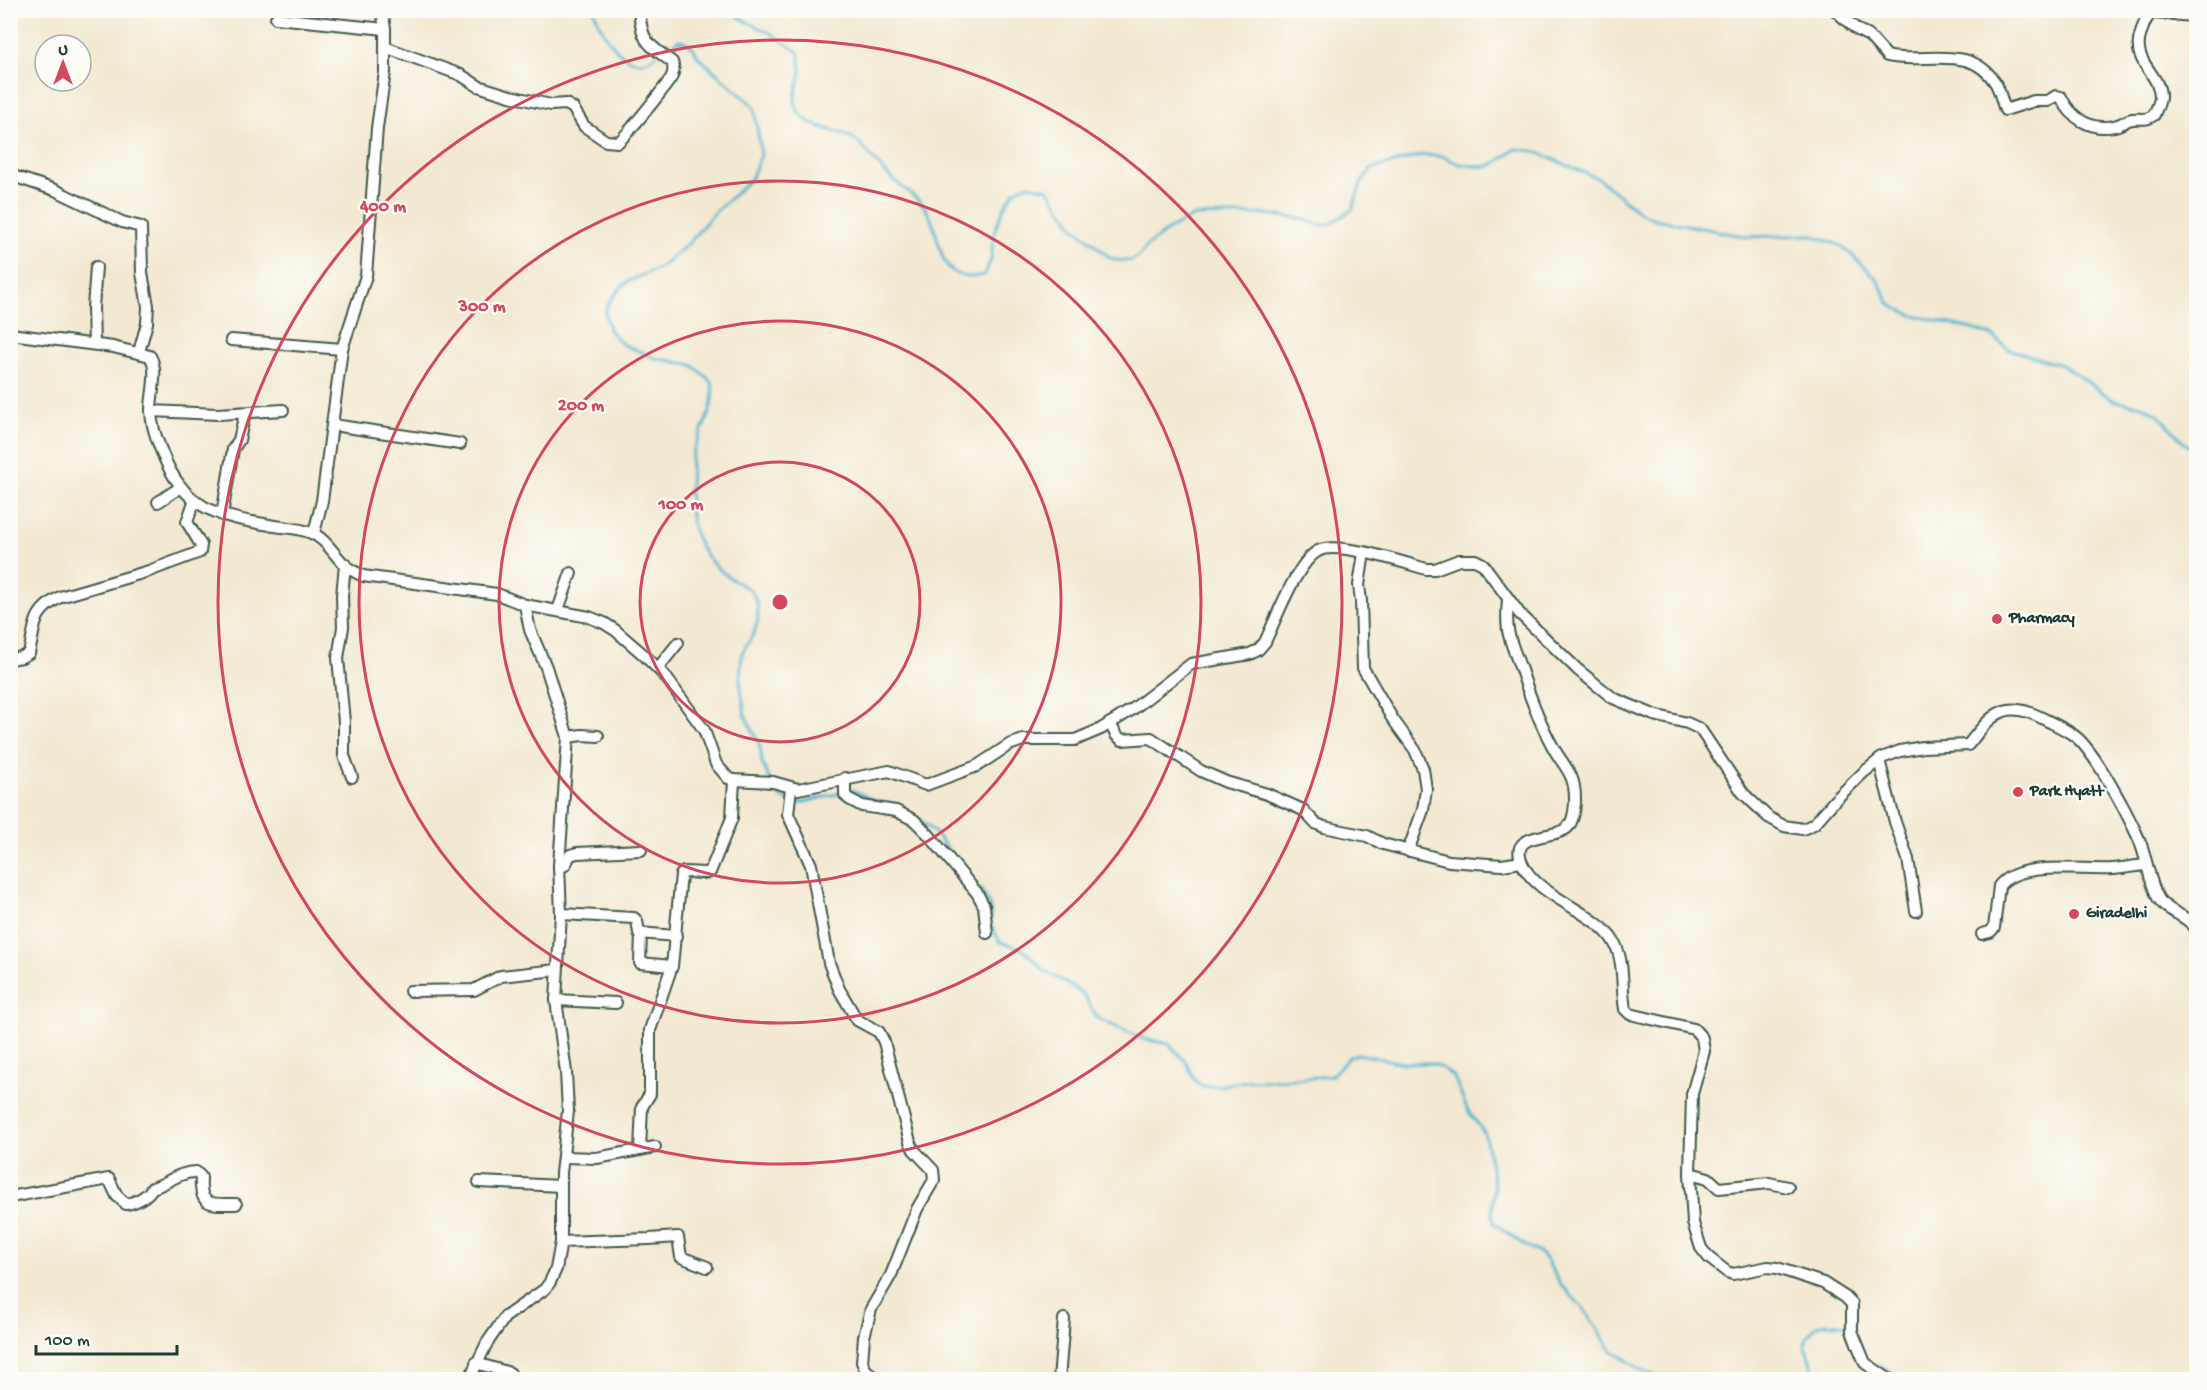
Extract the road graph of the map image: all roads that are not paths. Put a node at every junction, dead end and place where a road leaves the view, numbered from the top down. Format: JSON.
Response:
{"nodes":[{"id":1,"x":382,"y":10,"type":"edge"},
{"id":2,"x":639,"y":10,"type":"edge"},
{"id":3,"x":1835,"y":10,"type":"edge"},
{"id":4,"x":2196,"y":16,"type":"edge"},
{"id":5,"x":276,"y":18,"type":"dead end"},
{"id":6,"x":385,"y":30,"type":"junction"},
{"id":7,"x":385,"y":47,"type":"junction"},
{"id":8,"x":10,"y":175,"type":"edge"},
{"id":9,"x":96,"y":267,"type":"dead end"},
{"id":10,"x":10,"y":334,"type":"edge"},
{"id":11,"x":231,"y":340,"type":"dead end"},
{"id":12,"x":94,"y":344,"type":"junction"},
{"id":13,"x":342,"y":349,"type":"junction"},
{"id":14,"x":139,"y":352,"type":"junction"},
{"id":15,"x":283,"y":410,"type":"dead end"},
{"id":16,"x":151,"y":411,"type":"junction"},
{"id":17,"x":244,"y":413,"type":"junction"},
{"id":18,"x":333,"y":425,"type":"junction"},
{"id":19,"x":460,"y":444,"type":"dead end"},
{"id":20,"x":181,"y":487,"type":"junction"},
{"id":21,"x":158,"y":502,"type":"dead end"},
{"id":22,"x":194,"y":502,"type":"junction"},
{"id":23,"x":222,"y":515,"type":"junction"},
{"id":24,"x":314,"y":533,"type":"junction"},
{"id":25,"x":1364,"y":553,"type":"junction"},
{"id":26,"x":345,"y":564,"type":"junction"},
{"id":27,"x":571,"y":573,"type":"dead end"},
{"id":28,"x":1508,"y":599,"type":"junction"},
{"id":29,"x":525,"y":605,"type":"junction"},
{"id":30,"x":558,"y":610,"type":"junction"},
{"id":31,"x":678,"y":643,"type":"dead end"},
{"id":32,"x":10,"y":659,"type":"edge"},
{"id":33,"x":658,"y":668,"type":"junction"},
{"id":34,"x":1110,"y":723,"type":"junction"},
{"id":35,"x":598,"y":736,"type":"dead end"},
{"id":36,"x":568,"y":737,"type":"junction"},
{"id":37,"x":1879,"y":760,"type":"junction"},
{"id":38,"x":352,"y":777,"type":"dead end"},
{"id":39,"x":734,"y":780,"type":"junction"},
{"id":40,"x":845,"y":786,"type":"junction"},
{"id":41,"x":791,"y":792,"type":"junction"},
{"id":42,"x":641,"y":850,"type":"dead end"},
{"id":43,"x":1408,"y":850,"type":"junction"},
{"id":44,"x":1521,"y":862,"type":"junction"},
{"id":45,"x":2146,"y":865,"type":"junction"},
{"id":46,"x":559,"y":868,"type":"junction"},
{"id":47,"x":1916,"y":911,"type":"dead end"},
{"id":48,"x":561,"y":914,"type":"junction"},
{"id":49,"x":2196,"y":929,"type":"edge"},
{"id":50,"x":641,"y":933,"type":"junction"},
{"id":51,"x":987,"y":933,"type":"dead end"},
{"id":52,"x":1982,"y":934,"type":"dead end"},
{"id":53,"x":676,"y":936,"type":"junction"},
{"id":54,"x":672,"y":966,"type":"junction"},
{"id":55,"x":557,"y":970,"type":"junction"},
{"id":56,"x":410,"y":991,"type":"dead end"},
{"id":57,"x":556,"y":1000,"type":"junction"},
{"id":58,"x":616,"y":1003,"type":"dead end"},
{"id":59,"x":655,"y":1147,"type":"dead end"},
{"id":60,"x":640,"y":1150,"type":"junction"},
{"id":61,"x":563,"y":1157,"type":"junction"},
{"id":62,"x":1690,"y":1173,"type":"junction"},
{"id":63,"x":479,"y":1182,"type":"dead end"},
{"id":64,"x":561,"y":1186,"type":"junction"},
{"id":65,"x":1788,"y":1186,"type":"dead end"},
{"id":66,"x":10,"y":1197,"type":"edge"},
{"id":67,"x":236,"y":1204,"type":"dead end"},
{"id":68,"x":561,"y":1242,"type":"junction"},
{"id":69,"x":706,"y":1267,"type":"dead end"},
{"id":70,"x":1064,"y":1319,"type":"dead end"},
{"id":71,"x":476,"y":1364,"type":"junction"},
{"id":72,"x":510,"y":1373,"type":"dead end"},
{"id":73,"x":470,"y":1380,"type":"edge"},
{"id":74,"x":876,"y":1380,"type":"edge"},
{"id":75,"x":1059,"y":1380,"type":"edge"},
{"id":76,"x":1890,"y":1380,"type":"edge"}],
"edges":[{"from":1,"to":6,"type":"street"},
{"from":2,"to":7,"type":"street"},
{"from":3,"to":4,"type":"street"},
{"from":5,"to":6,"type":"street"},
{"from":6,"to":7,"type":"street"},
{"from":7,"to":13,"type":"street"},
{"from":8,"to":14,"type":"street"},
{"from":9,"to":12,"type":"street"},
{"from":10,"to":12,"type":"street"},
{"from":11,"to":13,"type":"street"},
{"from":12,"to":14,"type":"street"},
{"from":13,"to":18,"type":"street"},
{"from":14,"to":16,"type":"street"},
{"from":15,"to":17,"type":"street"},
{"from":16,"to":17,"type":"street"},
{"from":16,"to":20,"type":"street"},
{"from":17,"to":23,"type":"street"},
{"from":18,"to":19,"type":"street"},
{"from":18,"to":24,"type":"street"},
{"from":20,"to":21,"type":"street"},
{"from":20,"to":22,"type":"street"},
{"from":22,"to":23,"type":"street"},
{"from":22,"to":32,"type":"street"},
{"from":23,"to":24,"type":"street"},
{"from":24,"to":26,"type":"street"},
{"from":25,"to":28,"type":"street"},
{"from":25,"to":34,"type":"street"},
{"from":25,"to":43,"type":"street"},
{"from":26,"to":29,"type":"street"},
{"from":26,"to":38,"type":"street"},
{"from":27,"to":30,"type":"street"},
{"from":28,"to":37,"type":"street"},
{"from":28,"to":44,"type":"street"},
{"from":29,"to":30,"type":"street"},
{"from":29,"to":36,"type":"street"},
{"from":30,"to":33,"type":"street"},
{"from":31,"to":33,"type":"street"},
{"from":33,"to":39,"type":"street"},
{"from":34,"to":40,"type":"street"},
{"from":34,"to":43,"type":"street"},
{"from":35,"to":36,"type":"street"},
{"from":36,"to":46,"type":"street"},
{"from":37,"to":45,"type":"street"},
{"from":37,"to":47,"type":"street"},
{"from":39,"to":41,"type":"street"},
{"from":39,"to":53,"type":"street"},
{"from":40,"to":41,"type":"street"},
{"from":40,"to":51,"type":"street"},
{"from":41,"to":74,"type":"street"},
{"from":42,"to":46,"type":"street"},
{"from":43,"to":44,"type":"street"},
{"from":44,"to":62,"type":"street"},
{"from":45,"to":49,"type":"street"},
{"from":45,"to":52,"type":"street"},
{"from":46,"to":48,"type":"street"},
{"from":48,"to":50,"type":"street"},
{"from":48,"to":55,"type":"street"},
{"from":50,"to":53,"type":"street"},
{"from":50,"to":54,"type":"street"},
{"from":53,"to":54,"type":"street"},
{"from":54,"to":60,"type":"street"},
{"from":55,"to":56,"type":"street"},
{"from":55,"to":57,"type":"street"},
{"from":57,"to":58,"type":"street"},
{"from":57,"to":61,"type":"street"},
{"from":59,"to":60,"type":"street"},
{"from":60,"to":61,"type":"street"},
{"from":61,"to":64,"type":"street"},
{"from":62,"to":65,"type":"street"},
{"from":62,"to":76,"type":"street"},
{"from":63,"to":64,"type":"street"},
{"from":64,"to":68,"type":"street"},
{"from":66,"to":67,"type":"street"},
{"from":68,"to":69,"type":"street"},
{"from":68,"to":71,"type":"street"},
{"from":70,"to":75,"type":"street"},
{"from":71,"to":72,"type":"street"},
{"from":71,"to":73,"type":"street"}]}
